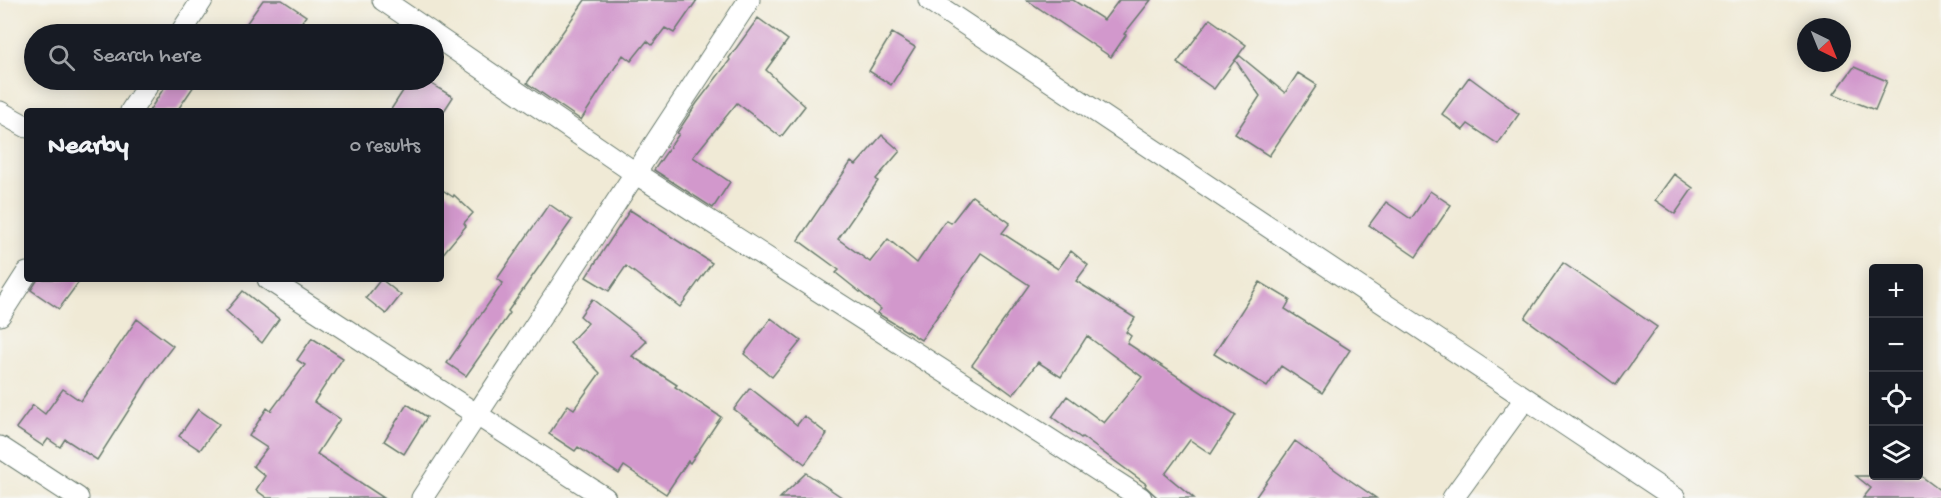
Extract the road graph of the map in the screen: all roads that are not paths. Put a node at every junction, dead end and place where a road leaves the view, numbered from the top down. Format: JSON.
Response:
{"nodes":[{"id":1,"x":202,"y":0,"type":"edge"},
{"id":2,"x":383,"y":0,"type":"edge"},
{"id":3,"x":749,"y":0,"type":"edge"},
{"id":4,"x":929,"y":0,"type":"edge"},
{"id":5,"x":186,"y":24,"type":"edge"},
{"id":6,"x":418,"y":24,"type":"edge"},
{"id":7,"x":444,"y":42,"type":"edge"},
{"id":8,"x":145,"y":90,"type":"edge"},
{"id":9,"x":133,"y":108,"type":"edge"},
{"id":10,"x":0,"y":112,"type":"edge"},
{"id":11,"x":24,"y":125,"type":"edge"},
{"id":12,"x":635,"y":173,"type":"junction"},
{"id":13,"x":24,"y":278,"type":"edge"},
{"id":14,"x":273,"y":282,"type":"edge"},
{"id":15,"x":0,"y":315,"type":"edge"},
{"id":16,"x":1525,"y":399,"type":"junction"},
{"id":17,"x":477,"y":415,"type":"junction"},
{"id":18,"x":0,"y":447,"type":"edge"},
{"id":19,"x":78,"y":498,"type":"edge"},
{"id":20,"x":422,"y":498,"type":"edge"},
{"id":21,"x":605,"y":498,"type":"edge"},
{"id":22,"x":1141,"y":498,"type":"edge"},
{"id":23,"x":1453,"y":498,"type":"edge"},
{"id":24,"x":1675,"y":498,"type":"edge"}],
"edges":[{"from":1,"to":5,"type":"street"},
{"from":2,"to":6,"type":"street"},
{"from":3,"to":12,"type":"street"},
{"from":4,"to":16,"type":"street"},
{"from":7,"to":12,"type":"street"},
{"from":8,"to":9,"type":"street"},
{"from":10,"to":11,"type":"street"},
{"from":12,"to":17,"type":"street"},
{"from":12,"to":22,"type":"street"},
{"from":13,"to":15,"type":"street"},
{"from":14,"to":17,"type":"street"},
{"from":16,"to":23,"type":"street"},
{"from":16,"to":24,"type":"street"},
{"from":17,"to":20,"type":"street"},
{"from":17,"to":21,"type":"street"},
{"from":18,"to":19,"type":"street"}]}
